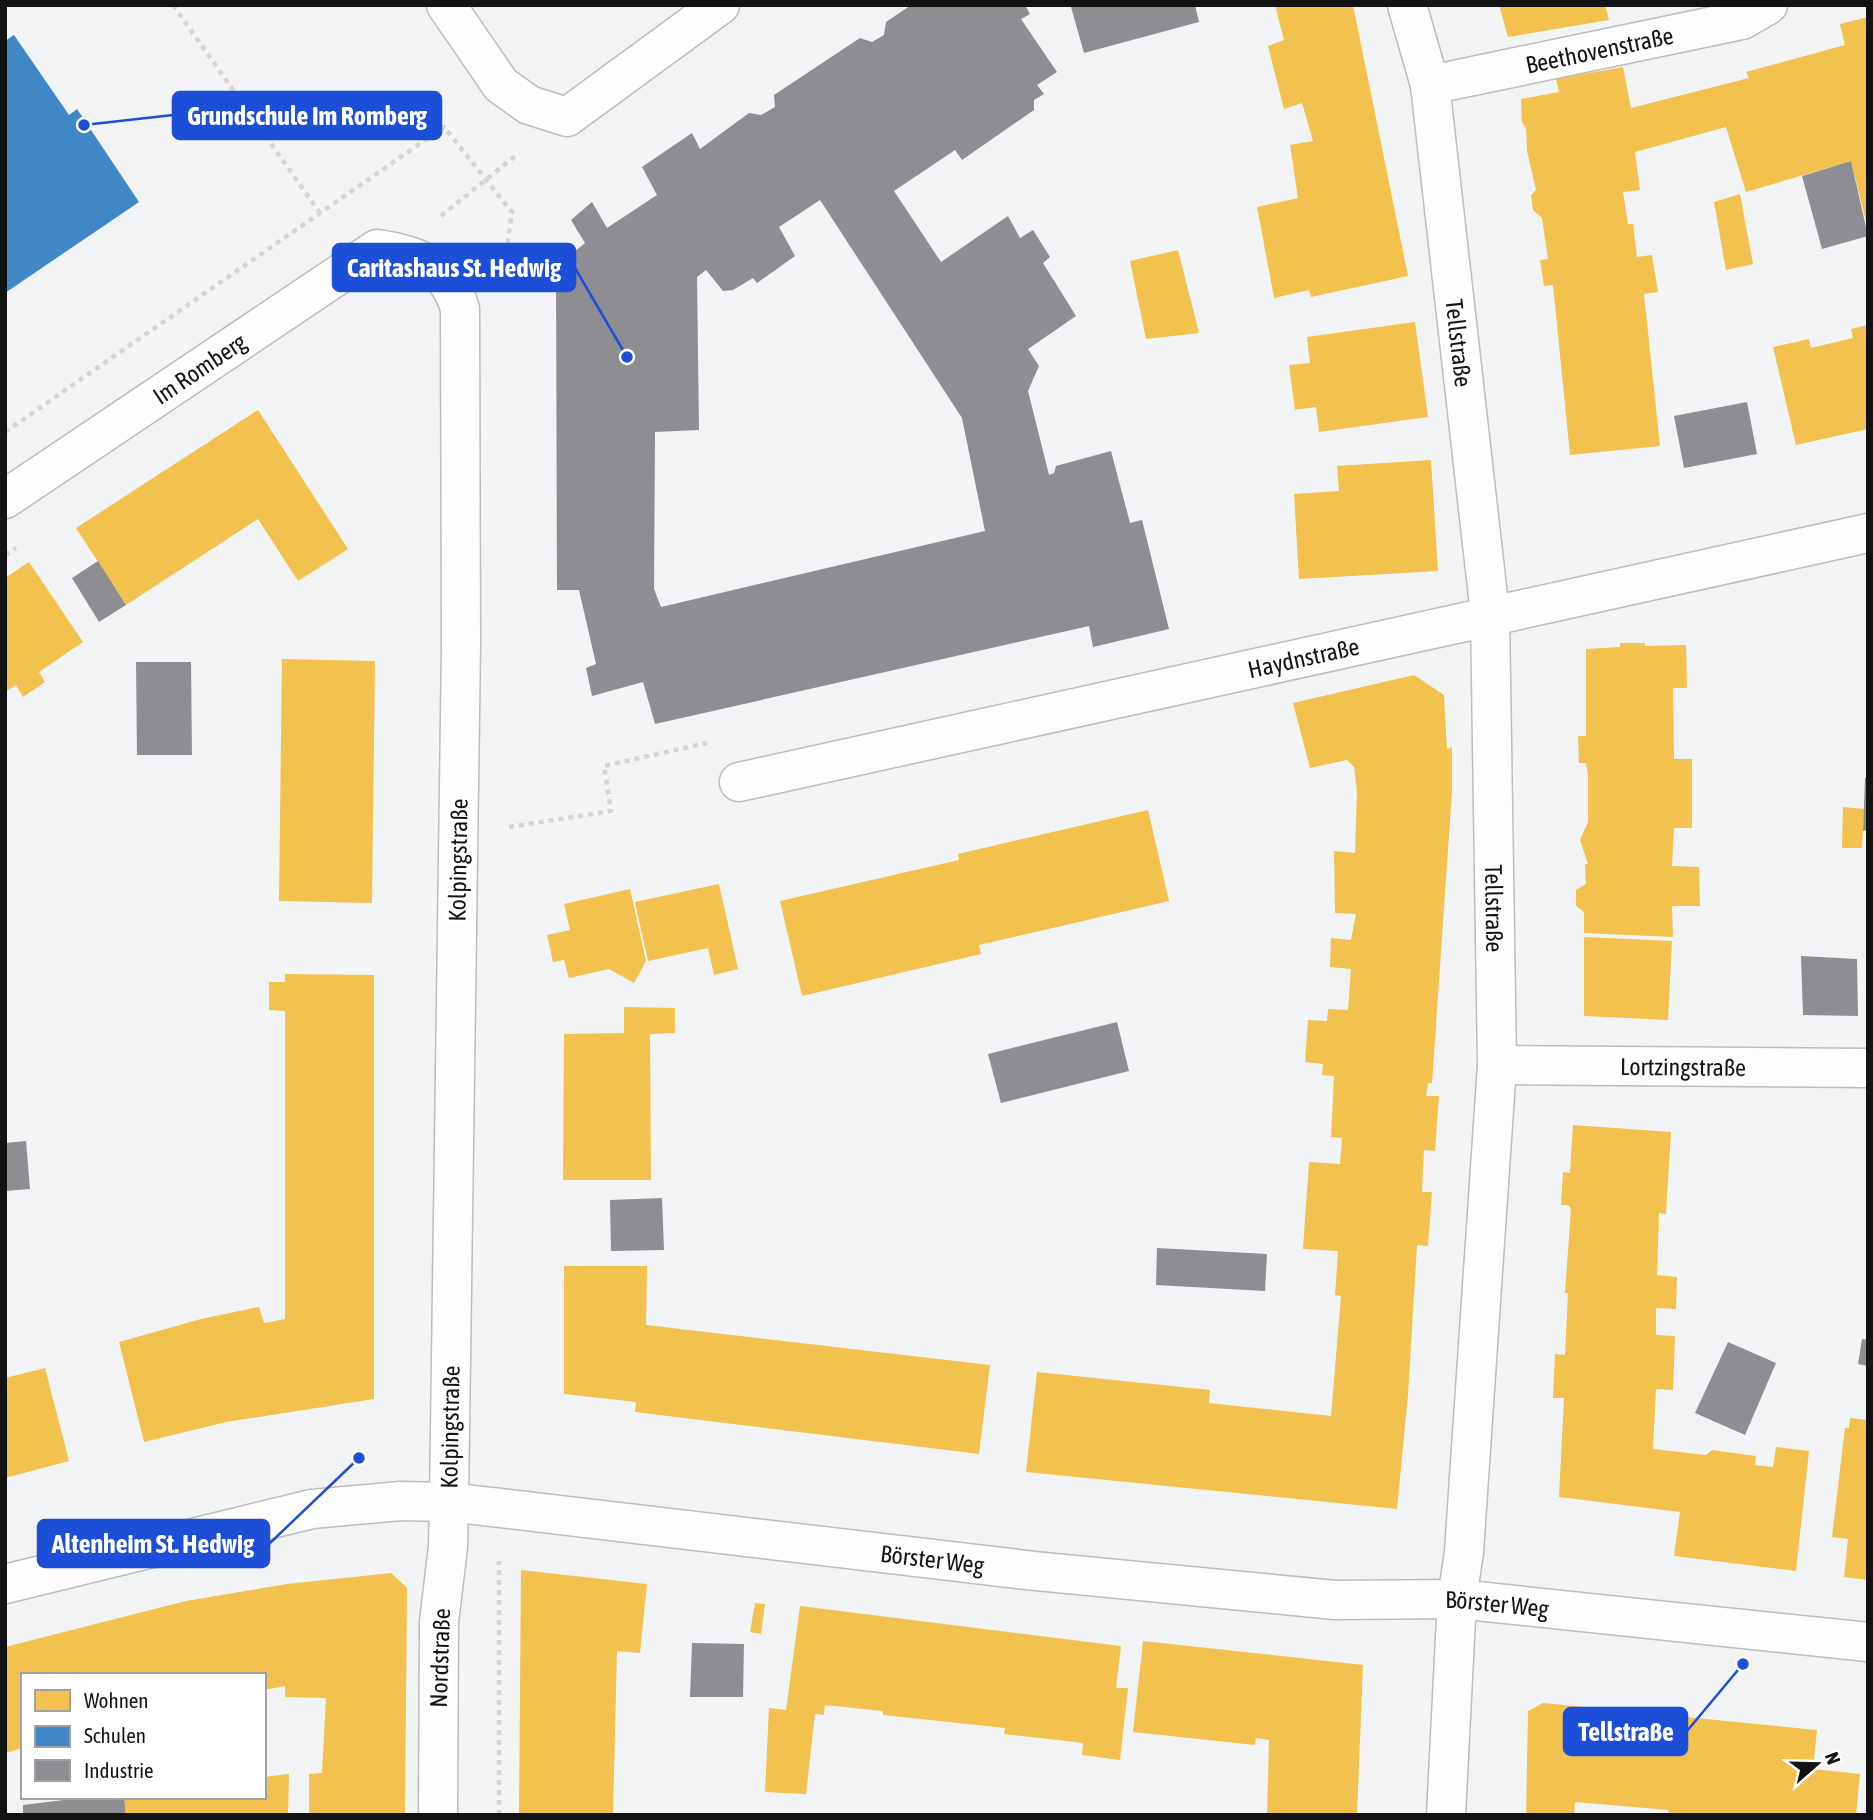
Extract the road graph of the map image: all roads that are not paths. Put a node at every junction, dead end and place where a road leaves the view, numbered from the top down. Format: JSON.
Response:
{"nodes":[{"id":1,"x":446,"y":5,"type":"edge"},
{"id":2,"x":720,"y":5,"type":"edge"},
{"id":3,"x":1406,"y":5,"type":"edge"},
{"id":4,"x":1768,"y":5,"type":"edge"},
{"id":5,"x":1430,"y":85,"type":"junction"},
{"id":6,"x":396,"y":252,"type":"joint"},
{"id":7,"x":5,"y":499,"type":"edge"},
{"id":8,"x":1868,"y":533,"type":"edge"},
{"id":9,"x":1490,"y":614,"type":"junction"},
{"id":10,"x":738,"y":782,"type":"road end"},
{"id":11,"x":1497,"y":1065,"type":"junction"},
{"id":12,"x":1868,"y":1068,"type":"edge"},
{"id":13,"x":449,"y":1502,"type":"junction"},
{"id":14,"x":5,"y":1584,"type":"edge"},
{"id":15,"x":1457,"y":1599,"type":"junction"},
{"id":16,"x":1868,"y":1642,"type":"edge"},
{"id":17,"x":438,"y":1815,"type":"edge"},
{"id":18,"x":1446,"y":1815,"type":"edge"}],
"edges":[{"from":1,"to":2,"type":"street"},
{"from":3,"to":5,"type":"street","name":"Tellstraße"},
{"from":4,"to":5,"type":"street","name":"Beethovenstraße"},
{"from":5,"to":9,"type":"street","name":"Tellstraße"},
{"from":6,"to":7,"type":"street","name":"Im Romberg"},
{"from":6,"to":13,"type":"street","name":"Kolpingstraße"},
{"from":8,"to":9,"type":"street","name":"Haydnstraße"},
{"from":9,"to":10,"type":"street","name":"Haydnstraße"},
{"from":9,"to":11,"type":"street","name":"Tellstraße"},
{"from":11,"to":12,"type":"street","name":"Lortzingstraße"},
{"from":11,"to":15,"type":"street","name":"Tellstraße"},
{"from":13,"to":14,"type":"street","name":"Börster Weg"},
{"from":13,"to":15,"type":"street","name":"Börster Weg"},
{"from":13,"to":17,"type":"street","name":"Nordstraße"},
{"from":15,"to":16,"type":"street","name":"Börster Weg"},
{"from":15,"to":18,"type":"street","name":"Tellstraße"}]}
